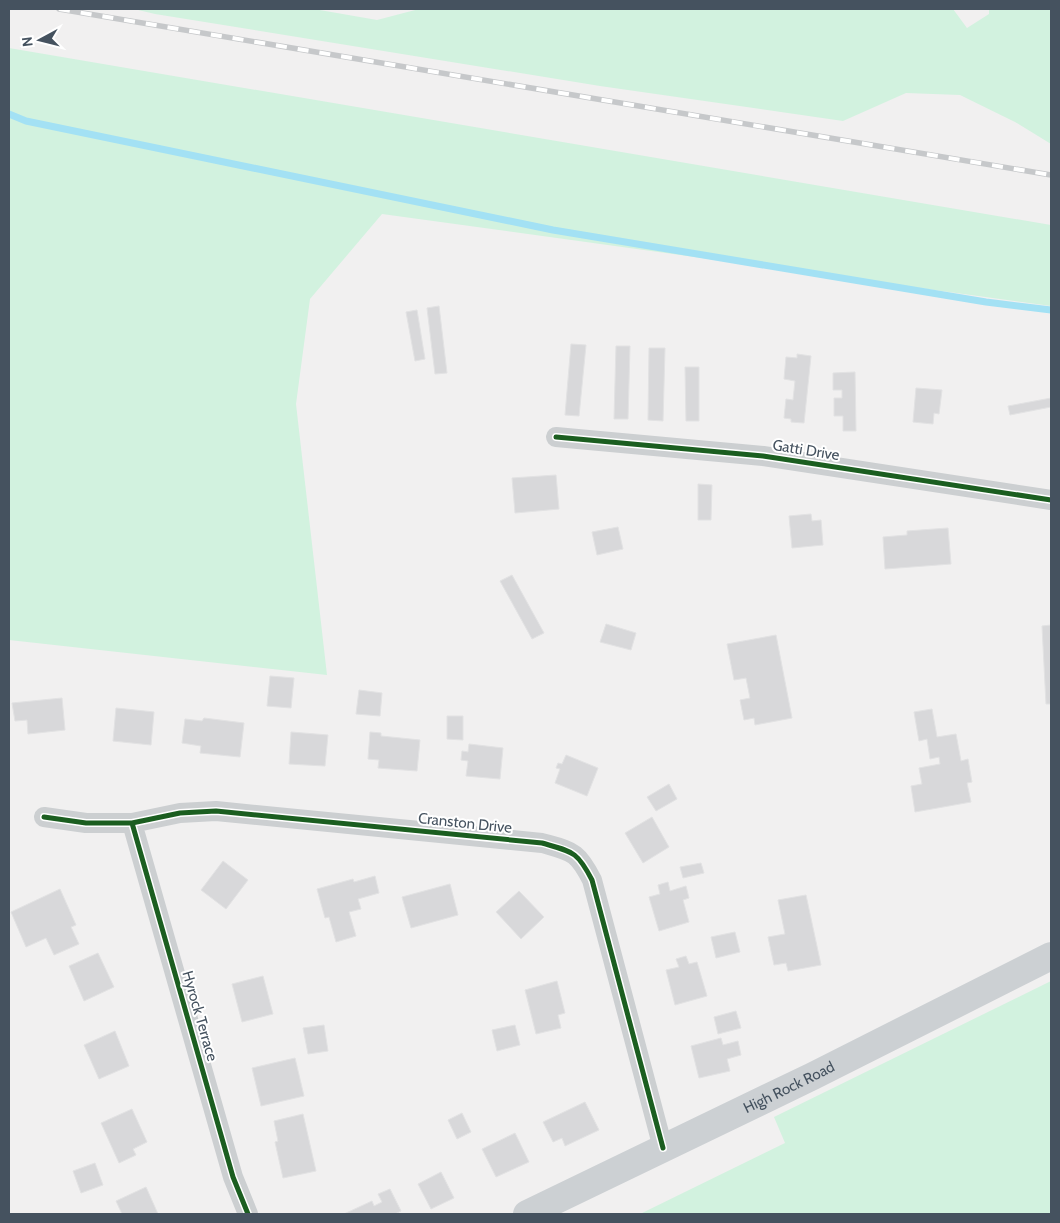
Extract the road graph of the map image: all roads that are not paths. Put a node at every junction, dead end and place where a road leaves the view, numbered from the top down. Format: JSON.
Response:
{"nodes":[{"id":1,"x":556,"y":438,"type":"dead end"},
{"id":2,"x":1051,"y":500,"type":"edge"},
{"id":3,"x":44,"y":817,"type":"dead end"},
{"id":4,"x":132,"y":822,"type":"junction"},
{"id":5,"x":1051,"y":956,"type":"edge"},
{"id":6,"x":663,"y":1148,"type":"junction"},
{"id":7,"x":248,"y":1214,"type":"edge"},
{"id":8,"x":526,"y":1214,"type":"edge"}],
"edges":[{"from":1,"to":2,"type":"street","name":"Gatti Drive"},
{"from":3,"to":4,"type":"street","name":"Cranston Drive"},
{"from":4,"to":6,"type":"street","name":"Cranston Drive"},
{"from":4,"to":7,"type":"street","name":"Hyrock Terrace"},
{"from":5,"to":6,"type":"main road","name":"High Rock Road"},
{"from":6,"to":8,"type":"main road","name":"High Rock Road"}]}
